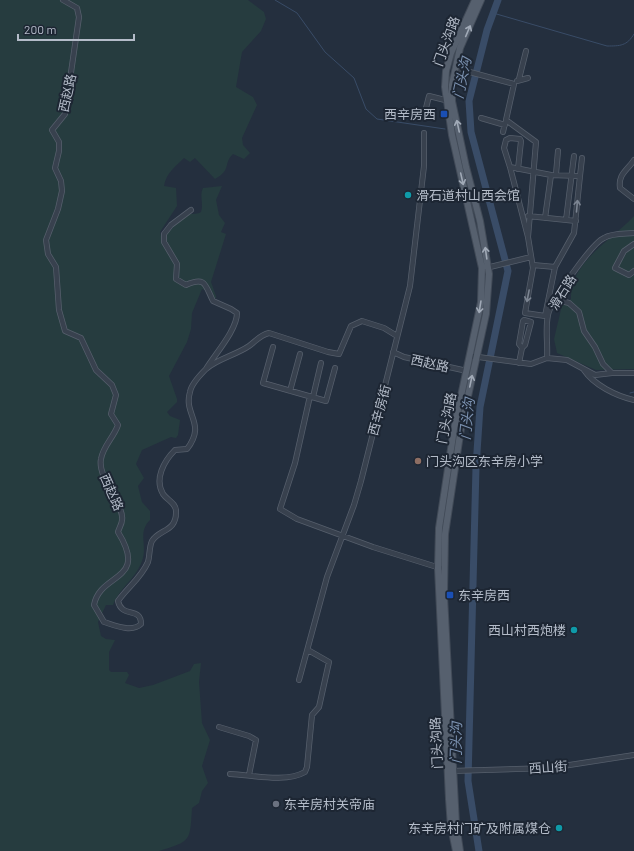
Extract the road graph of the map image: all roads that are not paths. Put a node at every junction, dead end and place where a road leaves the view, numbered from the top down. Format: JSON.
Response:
{"nodes":[{"id":1,"x":63,"y":0,"type":"edge"},
{"id":2,"x":475,"y":0,"type":"edge"},
{"id":3,"x":481,"y":0,"type":"edge"},
{"id":4,"x":526,"y":51,"type":"dead end"},
{"id":5,"x":455,"y":68,"type":"junction"},
{"id":6,"x":528,"y":78,"type":"dead end"},
{"id":7,"x":519,"y":79,"type":"junction"},
{"id":8,"x":514,"y":84,"type":"junction"},
{"id":9,"x":449,"y":101,"type":"junction"},
{"id":10,"x":424,"y":116,"type":"dead end"},
{"id":11,"x":481,"y":118,"type":"dead end"},
{"id":12,"x":505,"y":122,"type":"junction"},
{"id":13,"x":503,"y":132,"type":"dead end"},
{"id":14,"x":424,"y":133,"type":"dead end"},
{"id":15,"x":558,"y":152,"type":"dead end"},
{"id":16,"x":574,"y":156,"type":"dead end"},
{"id":17,"x":582,"y":158,"type":"dead end"},
{"id":18,"x":634,"y":160,"type":"edge"},
{"id":19,"x":510,"y":167,"type":"junction"},
{"id":20,"x":518,"y":168,"type":"junction"},
{"id":21,"x":534,"y":171,"type":"junction"},
{"id":22,"x":554,"y":174,"type":"junction"},
{"id":23,"x":571,"y":175,"type":"junction"},
{"id":24,"x":580,"y":176,"type":"junction"},
{"id":25,"x":634,"y":199,"type":"edge"},
{"id":26,"x":191,"y":210,"type":"dead end"},
{"id":27,"x":523,"y":216,"type":"junction"},
{"id":28,"x":530,"y":217,"type":"junction"},
{"id":29,"x":545,"y":218,"type":"junction"},
{"id":30,"x":566,"y":220,"type":"junction"},
{"id":31,"x":576,"y":221,"type":"junction"},
{"id":32,"x":634,"y":234,"type":"edge"},
{"id":33,"x":528,"y":237,"type":"junction"},
{"id":34,"x":634,"y":244,"type":"edge"},
{"id":35,"x":532,"y":258,"type":"junction"},
{"id":36,"x":533,"y":265,"type":"junction"},
{"id":37,"x":485,"y":268,"type":"junction"},
{"id":38,"x":555,"y":268,"type":"junction"},
{"id":39,"x":634,"y":271,"type":"edge"},
{"id":40,"x":556,"y":300,"type":"junction"},
{"id":41,"x":397,"y":336,"type":"junction"},
{"id":42,"x":273,"y":347,"type":"dead end"},
{"id":43,"x":522,"y":348,"type":"junction"},
{"id":44,"x":393,"y":352,"type":"junction"},
{"id":45,"x":300,"y":354,"type":"dead end"},
{"id":46,"x":477,"y":357,"type":"junction"},
{"id":47,"x":547,"y":358,"type":"junction"},
{"id":48,"x":321,"y":363,"type":"dead end"},
{"id":49,"x":519,"y":363,"type":"junction"},
{"id":50,"x":335,"y":368,"type":"dead end"},
{"id":51,"x":206,"y":369,"type":"junction"},
{"id":52,"x":583,"y":369,"type":"junction"},
{"id":53,"x":467,"y":371,"type":"junction"},
{"id":54,"x":612,"y":373,"type":"junction"},
{"id":55,"x":634,"y":373,"type":"edge"},
{"id":56,"x":290,"y":391,"type":"junction"},
{"id":57,"x":312,"y":397,"type":"junction"},
{"id":58,"x":634,"y":400,"type":"edge"},
{"id":59,"x":342,"y":536,"type":"junction"},
{"id":60,"x":441,"y":568,"type":"junction"},
{"id":61,"x":308,"y":650,"type":"junction"},
{"id":62,"x":299,"y":680,"type":"dead end"},
{"id":63,"x":219,"y":728,"type":"dead end"},
{"id":64,"x":634,"y":755,"type":"edge"},
{"id":65,"x":451,"y":771,"type":"junction"},
{"id":66,"x":230,"y":774,"type":"dead end"},
{"id":67,"x":249,"y":775,"type":"junction"},
{"id":68,"x":456,"y":851,"type":"edge"},
{"id":69,"x":460,"y":851,"type":"edge"}],
"edges":[{"from":1,"to":51,"type":"street","name":"西赵路"},
{"from":2,"to":9,"type":"main road","name":"门头沟路"},
{"from":5,"to":3,"type":"main road","name":"门头沟路","one_way":true},
{"from":4,"to":7,"type":"street"},
{"from":5,"to":8,"type":"street"},
{"from":5,"to":9,"type":"main road","name":"门头沟路"},
{"from":6,"to":7,"type":"street"},
{"from":7,"to":8,"type":"street"},
{"from":8,"to":12,"type":"street"},
{"from":9,"to":10,"type":"street"},
{"from":9,"to":37,"type":"main road","name":"门头沟路"},
{"from":11,"to":12,"type":"street"},
{"from":12,"to":13,"type":"street"},
{"from":12,"to":21,"type":"street"},
{"from":14,"to":41,"type":"street","name":"西辛房街"},
{"from":15,"to":22,"type":"street"},
{"from":16,"to":23,"type":"street"},
{"from":17,"to":24,"type":"street"},
{"from":18,"to":25,"type":"street"},
{"from":19,"to":20,"type":"street"},
{"from":19,"to":20,"type":"street"},
{"from":19,"to":27,"type":"street"},
{"from":20,"to":21,"type":"street"},
{"from":21,"to":22,"type":"street"},
{"from":21,"to":28,"type":"street"},
{"from":22,"to":23,"type":"street"},
{"from":22,"to":29,"type":"street"},
{"from":23,"to":24,"type":"street"},
{"from":23,"to":30,"type":"street"},
{"from":31,"to":24,"type":"street","one_way":true},
{"from":26,"to":51,"type":"street"},
{"from":27,"to":28,"type":"street"},
{"from":27,"to":33,"type":"street"},
{"from":28,"to":29,"type":"street"},
{"from":28,"to":33,"type":"street"},
{"from":29,"to":30,"type":"street"},
{"from":30,"to":31,"type":"street"},
{"from":31,"to":38,"type":"street"},
{"from":32,"to":40,"type":"street","name":"滑石路"},
{"from":33,"to":35,"type":"street"},
{"from":34,"to":39,"type":"street"},
{"from":35,"to":36,"type":"street"},
{"from":35,"to":37,"type":"street"},
{"from":36,"to":38,"type":"street"},
{"from":36,"to":38,"type":"street","one_way":true},
{"from":37,"to":46,"type":"main road","name":"门头沟路"},
{"from":40,"to":47,"type":"street","name":"滑石路"},
{"from":40,"to":54,"type":"street"},
{"from":41,"to":44,"type":"street","name":"西辛房街"},
{"from":41,"to":51,"type":"street","name":"西赵路"},
{"from":42,"to":56,"type":"street"},
{"from":43,"to":43,"type":"street"},
{"from":43,"to":49,"type":"street"},
{"from":44,"to":53,"type":"street","name":"西赵路"},
{"from":44,"to":59,"type":"street","name":"西辛房街"},
{"from":45,"to":56,"type":"street"},
{"from":46,"to":49,"type":"street"},
{"from":46,"to":53,"type":"main road","name":"门头沟路"},
{"from":60,"to":46,"type":"main road","name":"门头沟路","one_way":true},
{"from":47,"to":49,"type":"street"},
{"from":47,"to":52,"type":"street"},
{"from":48,"to":57,"type":"street"},
{"from":50,"to":57,"type":"street"},
{"from":52,"to":54,"type":"street"},
{"from":52,"to":58,"type":"street"},
{"from":53,"to":60,"type":"main road","name":"门头沟路"},
{"from":54,"to":55,"type":"street"},
{"from":56,"to":57,"type":"street"},
{"from":57,"to":59,"type":"street"},
{"from":59,"to":60,"type":"street"},
{"from":59,"to":61,"type":"street","name":"西辛房街"},
{"from":60,"to":65,"type":"main road","name":"门头沟路"},
{"from":61,"to":62,"type":"street","name":"西辛房街"},
{"from":61,"to":67,"type":"street"},
{"from":63,"to":67,"type":"street"},
{"from":64,"to":65,"type":"street","name":"西山街"},
{"from":65,"to":68,"type":"main road","name":"门头沟路"},
{"from":65,"to":69,"type":"main road","name":"门头沟路"},
{"from":66,"to":67,"type":"street"}]}
